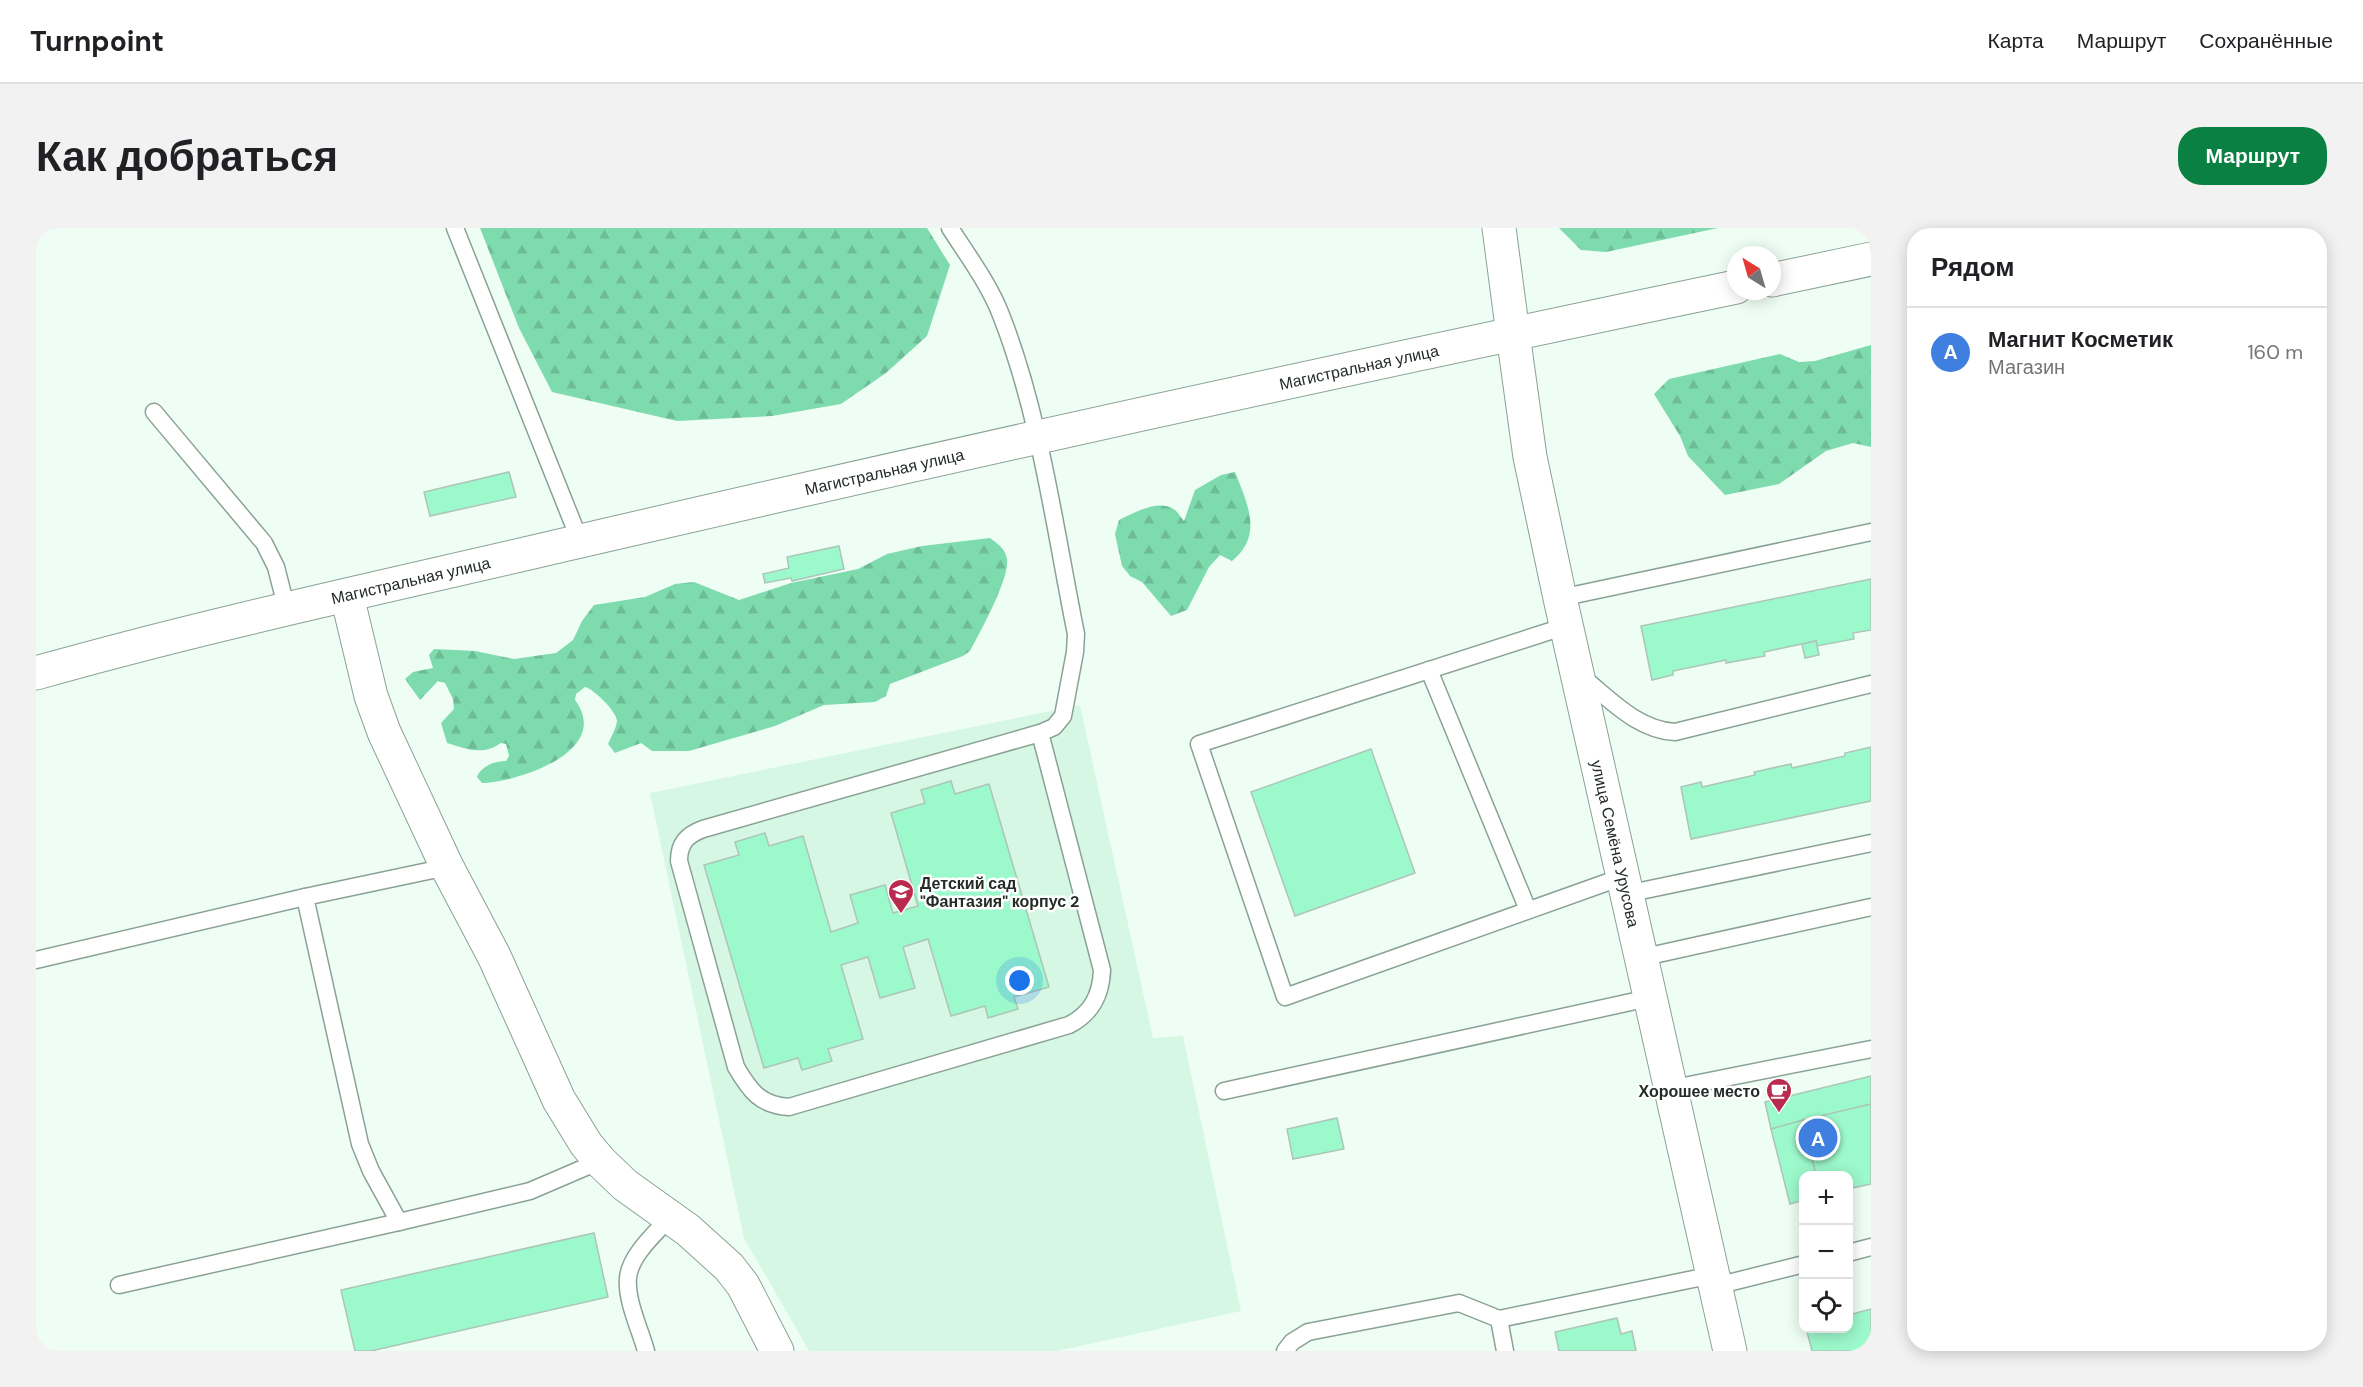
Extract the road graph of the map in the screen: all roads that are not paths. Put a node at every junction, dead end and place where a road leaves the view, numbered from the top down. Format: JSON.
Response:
{"nodes":[{"id":1,"x":454,"y":228,"type":"edge"},
{"id":2,"x":950,"y":228,"type":"edge"},
{"id":3,"x":1499,"y":228,"type":"edge"},
{"id":4,"x":1871,"y":259,"type":"edge"},
{"id":5,"x":1781,"y":278,"type":"edge"},
{"id":6,"x":1727,"y":289,"type":"edge"},
{"id":7,"x":1513,"y":334,"type":"junction"},
{"id":8,"x":154,"y":412,"type":"dead end"},
{"id":9,"x":1037,"y":438,"type":"junction"},
{"id":10,"x":1871,"y":532,"type":"edge"},
{"id":11,"x":580,"y":541,"type":"junction"},
{"id":12,"x":347,"y":596,"type":"junction"},
{"id":13,"x":287,"y":610,"type":"junction"},
{"id":14,"x":1563,"y":612,"type":"junction"},
{"id":15,"x":1429,"y":670,"type":"junction"},
{"id":16,"x":1576,"y":672,"type":"junction"},
{"id":17,"x":36,"y":673,"type":"edge"},
{"id":18,"x":1871,"y":684,"type":"edge"},
{"id":19,"x":1040,"y":733,"type":"junction"},
{"id":20,"x":1871,"y":843,"type":"edge"},
{"id":21,"x":447,"y":867,"type":"junction"},
{"id":22,"x":1624,"y":885,"type":"junction"},
{"id":23,"x":305,"y":897,"type":"junction"},
{"id":24,"x":1871,"y":906,"type":"edge"},
{"id":25,"x":1528,"y":910,"type":"junction"},
{"id":26,"x":1640,"y":958,"type":"junction"},
{"id":27,"x":36,"y":960,"type":"edge"},
{"id":28,"x":1649,"y":998,"type":"junction"},
{"id":29,"x":1871,"y":1049,"type":"edge"},
{"id":30,"x":1669,"y":1089,"type":"junction"},
{"id":31,"x":1224,"y":1091,"type":"dead end"},
{"id":32,"x":600,"y":1161,"type":"junction"},
{"id":33,"x":670,"y":1217,"type":"junction"},
{"id":34,"x":399,"y":1222,"type":"junction"},
{"id":35,"x":1871,"y":1247,"type":"edge"},
{"id":36,"x":1853,"y":1252,"type":"edge"},
{"id":37,"x":1799,"y":1265,"type":"edge"},
{"id":38,"x":1714,"y":1280,"type":"junction"},
{"id":39,"x":119,"y":1285,"type":"dead end"},
{"id":40,"x":1499,"y":1319,"type":"junction"},
{"id":41,"x":646,"y":1351,"type":"edge"},
{"id":42,"x":777,"y":1351,"type":"edge"},
{"id":43,"x":1285,"y":1351,"type":"edge"},
{"id":44,"x":1505,"y":1351,"type":"edge"},
{"id":45,"x":1730,"y":1351,"type":"edge"}],
"edges":[{"from":1,"to":11,"type":"lane"},
{"from":2,"to":9,"type":"lane"},
{"from":3,"to":7,"type":"street","name":"улица Семёна Урусова"},
{"from":4,"to":5,"type":"street"},
{"from":6,"to":7,"type":"street","name":"Магистральная улица"},
{"from":7,"to":9,"type":"street","name":"Магистральная улица"},
{"from":7,"to":14,"type":"street","name":"улица Семёна Урусова"},
{"from":8,"to":13,"type":"lane"},
{"from":9,"to":11,"type":"street","name":"Магистральная улица"},
{"from":9,"to":19,"type":"lane"},
{"from":10,"to":14,"type":"lane"},
{"from":11,"to":12,"type":"street","name":"Магистральная улица"},
{"from":12,"to":13,"type":"street","name":"Магистральная улица"},
{"from":12,"to":21,"type":"street"},
{"from":13,"to":17,"type":"street","name":"Магистральная улица"},
{"from":14,"to":15,"type":"lane"},
{"from":14,"to":16,"type":"street","name":"улица Семёна Урусова"},
{"from":15,"to":25,"type":"lane"},
{"from":15,"to":25,"type":"lane"},
{"from":16,"to":18,"type":"lane"},
{"from":16,"to":22,"type":"street","name":"улица Семёна Урусова"},
{"from":19,"to":19,"type":"lane"},
{"from":20,"to":22,"type":"lane"},
{"from":21,"to":23,"type":"lane"},
{"from":21,"to":32,"type":"street"},
{"from":22,"to":25,"type":"lane"},
{"from":22,"to":26,"type":"street","name":"улица Семёна Урусова"},
{"from":23,"to":27,"type":"lane"},
{"from":23,"to":34,"type":"lane"},
{"from":24,"to":26,"type":"lane"},
{"from":26,"to":28,"type":"street","name":"улица Семёна Урусова"},
{"from":28,"to":30,"type":"street","name":"улица Семёна Урусова"},
{"from":28,"to":31,"type":"lane"},
{"from":29,"to":30,"type":"lane"},
{"from":30,"to":38,"type":"street","name":"улица Семёна Урусова"},
{"from":32,"to":33,"type":"street"},
{"from":32,"to":34,"type":"lane"},
{"from":33,"to":41,"type":"lane"},
{"from":33,"to":42,"type":"street"},
{"from":34,"to":39,"type":"lane"},
{"from":35,"to":36,"type":"lane"},
{"from":37,"to":38,"type":"lane"},
{"from":38,"to":40,"type":"lane"},
{"from":38,"to":45,"type":"street","name":"улица Семёна Урусова"},
{"from":40,"to":43,"type":"lane"},
{"from":40,"to":44,"type":"lane"}]}
